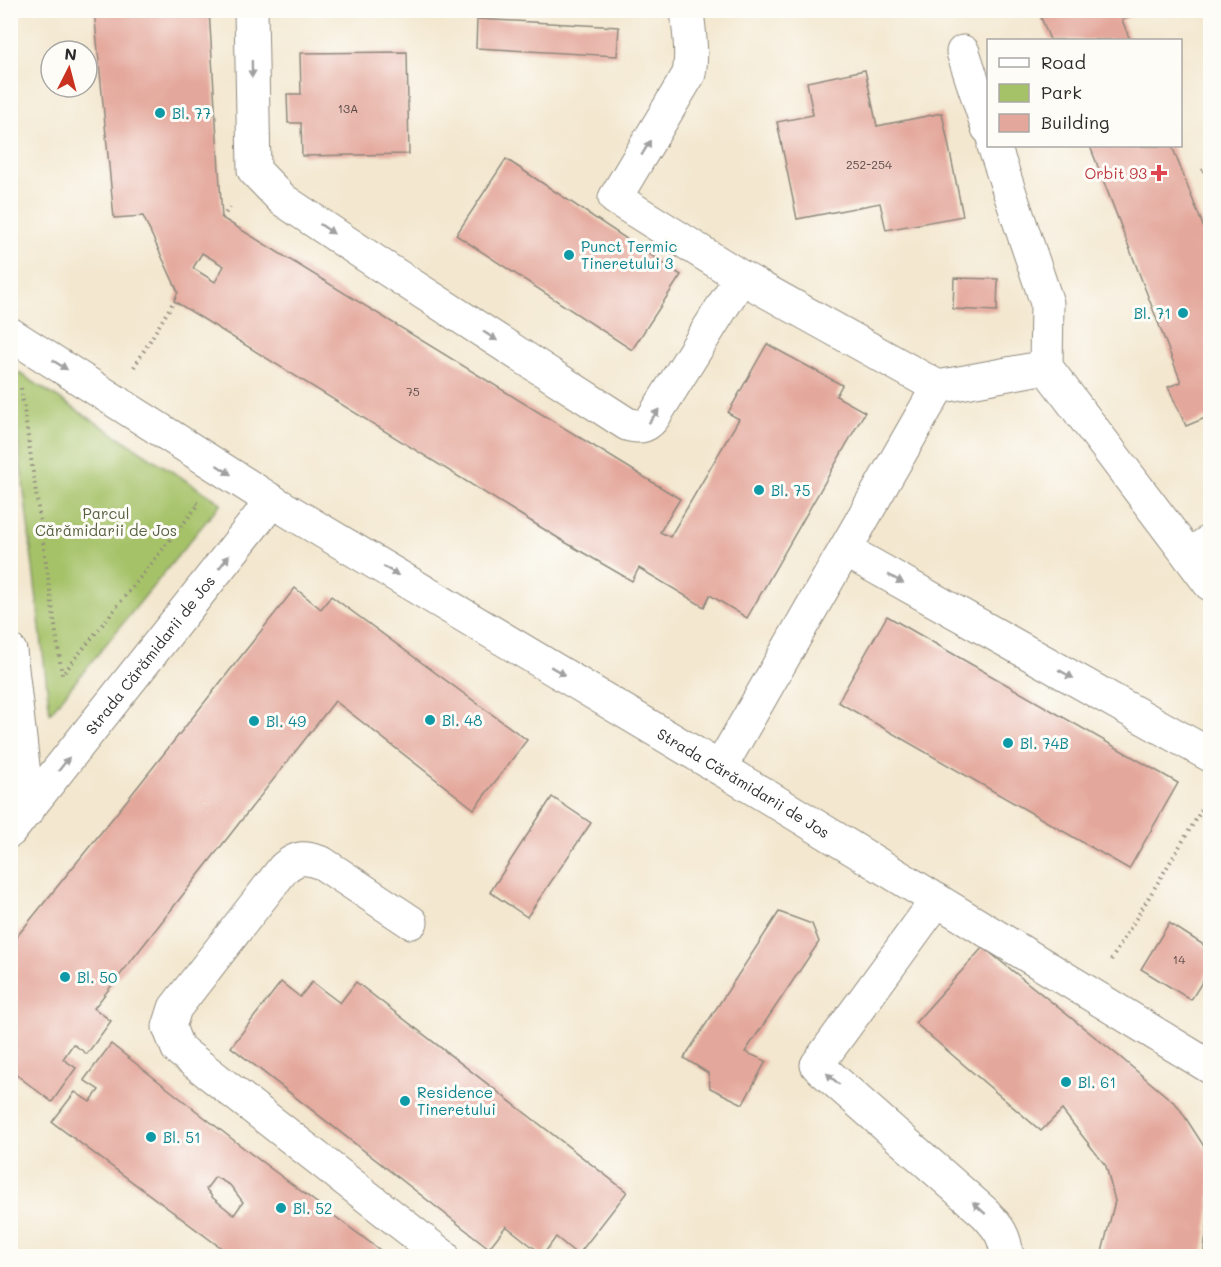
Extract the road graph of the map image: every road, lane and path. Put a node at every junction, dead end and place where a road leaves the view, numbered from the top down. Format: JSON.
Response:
{"nodes":[{"id":1,"x":251,"y":10,"type":"edge"},
{"id":2,"x":687,"y":10,"type":"edge"},
{"id":3,"x":963,"y":51,"type":"dead end"},
{"id":4,"x":987,"y":125,"type":"edge"},
{"id":5,"x":994,"y":147,"type":"edge"},
{"id":6,"x":1210,"y":167,"type":"edge"},
{"id":7,"x":1202,"y":171,"type":"dead end"},
{"id":8,"x":741,"y":277,"type":"junction"},
{"id":9,"x":174,"y":301,"type":"dead end"},
{"id":10,"x":10,"y":334,"type":"edge"},
{"id":11,"x":1046,"y":367,"type":"junction"},
{"id":12,"x":938,"y":387,"type":"junction"},
{"id":13,"x":30,"y":392,"type":"dead end"},
{"id":14,"x":114,"y":399,"type":"junction"},
{"id":15,"x":189,"y":498,"type":"dead end"},
{"id":16,"x":272,"y":501,"type":"junction"},
{"id":17,"x":1200,"y":549,"type":"edge"},
{"id":18,"x":845,"y":550,"type":"junction"},
{"id":19,"x":1210,"y":584,"type":"edge"},
{"id":20,"x":10,"y":651,"type":"edge"},
{"id":21,"x":1210,"y":755,"type":"edge"},
{"id":22,"x":720,"y":768,"type":"junction"},
{"id":23,"x":1210,"y":796,"type":"edge"},
{"id":24,"x":19,"y":821,"type":"edge"},
{"id":25,"x":937,"y":900,"type":"junction"},
{"id":26,"x":411,"y":922,"type":"dead end"},
{"id":27,"x":1090,"y":994,"type":"junction"},
{"id":28,"x":1210,"y":1067,"type":"edge"},
{"id":29,"x":443,"y":1257,"type":"edge"},
{"id":30,"x":1007,"y":1257,"type":"edge"}],
"edges":[{"from":1,"to":8,"type":"street","one_way":true},
{"from":8,"to":2,"type":"street","one_way":true},
{"from":3,"to":4,"type":"street"},
{"from":5,"to":11,"type":"street"},
{"from":6,"to":7,"type":"path"},
{"from":8,"to":12,"type":"street"},
{"from":9,"to":14,"type":"path"},
{"from":10,"to":14,"type":"street","name":"Strada Cărămidarii de Jos","one_way":true},
{"from":11,"to":12,"type":"street"},
{"from":11,"to":17,"type":"street"},
{"from":12,"to":18,"type":"street"},
{"from":13,"to":15,"type":"path"},
{"from":14,"to":16,"type":"street","name":"Strada Cărămidarii de Jos","one_way":true},
{"from":16,"to":22,"type":"street","name":"Strada Cărămidarii de Jos","one_way":true},
{"from":24,"to":16,"type":"street","name":"Strada Cărămidarii de Jos","one_way":true},
{"from":17,"to":19,"type":"street"},
{"from":18,"to":21,"type":"street","one_way":true},
{"from":18,"to":22,"type":"street"},
{"from":20,"to":24,"type":"street"},
{"from":22,"to":25,"type":"street","name":"Strada Cărămidarii de Jos"},
{"from":23,"to":27,"type":"path"},
{"from":25,"to":27,"type":"street","name":"Strada Cărămidarii de Jos"},
{"from":30,"to":25,"type":"street","one_way":true},
{"from":26,"to":29,"type":"street"},
{"from":27,"to":28,"type":"street","name":"Strada Cărămidarii de Jos"}]}
